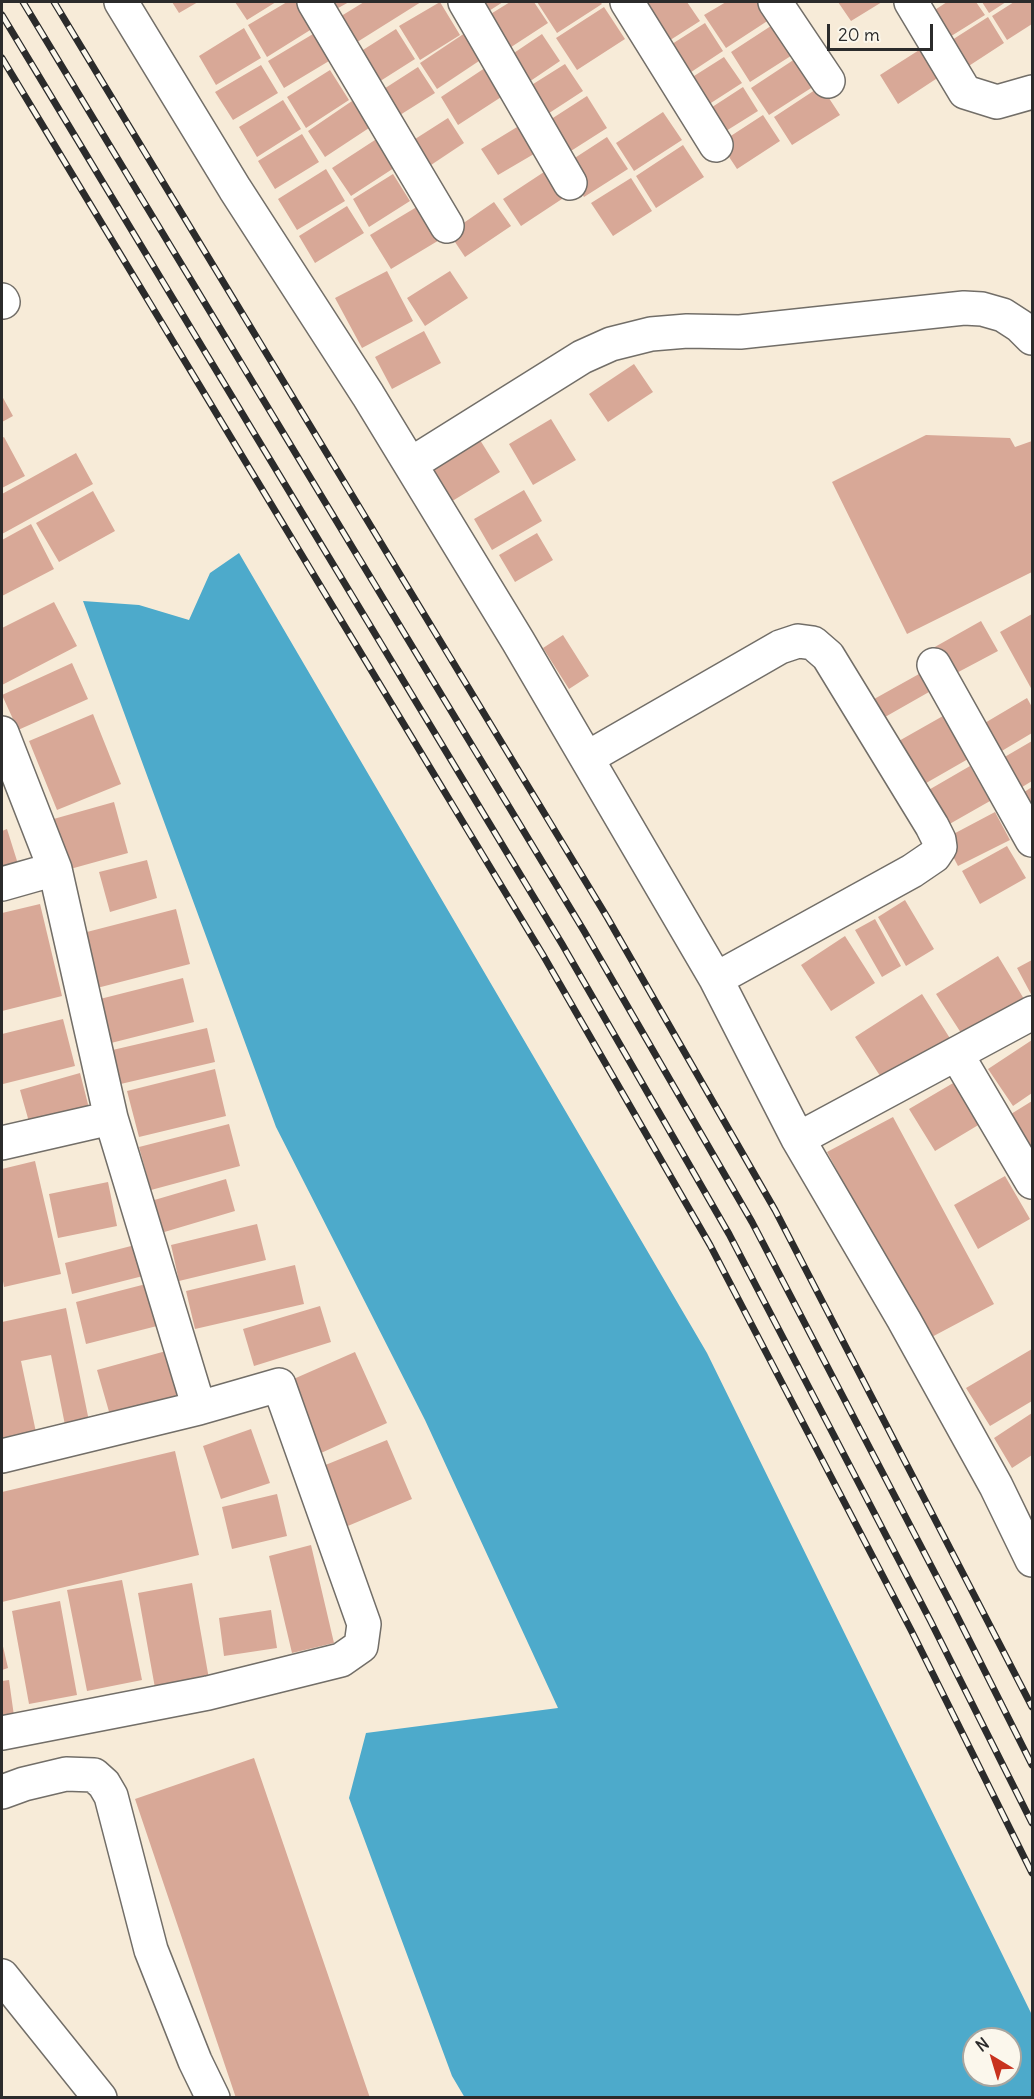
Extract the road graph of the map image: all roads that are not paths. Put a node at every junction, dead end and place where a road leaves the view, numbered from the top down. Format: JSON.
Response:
{"nodes":[{"id":1,"x":121,"y":2,"type":"edge"},
{"id":2,"x":314,"y":2,"type":"edge"},
{"id":3,"x":465,"y":2,"type":"edge"},
{"id":4,"x":627,"y":2,"type":"edge"},
{"id":5,"x":775,"y":2,"type":"edge"},
{"id":6,"x":911,"y":2,"type":"edge"},
{"id":7,"x":828,"y":81,"type":"dead end"},
{"id":8,"x":1032,"y":92,"type":"edge"},
{"id":9,"x":716,"y":145,"type":"dead end"},
{"id":10,"x":570,"y":183,"type":"dead end"},
{"id":11,"x":447,"y":226,"type":"dead end"},
{"id":12,"x":1032,"y":338,"type":"edge"},
{"id":13,"x":411,"y":464,"type":"junction"},
{"id":14,"x":933,"y":665,"type":"dead end"},
{"id":15,"x":2,"y":733,"type":"edge"},
{"id":16,"x":586,"y":758,"type":"junction"},
{"id":17,"x":1032,"y":840,"type":"edge"},
{"id":18,"x":55,"y":869,"type":"junction"},
{"id":19,"x":2,"y":884,"type":"edge"},
{"id":20,"x":716,"y":979,"type":"junction"},
{"id":21,"x":1032,"y":1013,"type":"edge"},
{"id":22,"x":957,"y":1055,"type":"junction"},
{"id":23,"x":111,"y":1118,"type":"junction"},
{"id":24,"x":798,"y":1139,"type":"junction"},
{"id":25,"x":2,"y":1143,"type":"edge"},
{"id":26,"x":1032,"y":1182,"type":"edge"},
{"id":27,"x":199,"y":1408,"type":"junction"},
{"id":28,"x":2,"y":1456,"type":"edge"},
{"id":29,"x":1032,"y":1560,"type":"edge"},
{"id":30,"x":2,"y":1733,"type":"edge"},
{"id":31,"x":2,"y":1792,"type":"edge"},
{"id":32,"x":2,"y":1976,"type":"edge"},
{"id":33,"x":100,"y":2097,"type":"edge"},
{"id":34,"x":213,"y":2097,"type":"edge"}],
"edges":[{"from":1,"to":13,"type":"street"},
{"from":2,"to":11,"type":"street"},
{"from":3,"to":10,"type":"street"},
{"from":4,"to":9,"type":"street"},
{"from":5,"to":7,"type":"street"},
{"from":6,"to":8,"type":"street"},
{"from":12,"to":13,"type":"street"},
{"from":13,"to":16,"type":"street"},
{"from":14,"to":17,"type":"street"},
{"from":15,"to":18,"type":"street"},
{"from":16,"to":20,"type":"street"},
{"from":16,"to":20,"type":"street"},
{"from":18,"to":19,"type":"street"},
{"from":18,"to":23,"type":"street"},
{"from":20,"to":24,"type":"street"},
{"from":21,"to":22,"type":"street"},
{"from":22,"to":24,"type":"street"},
{"from":22,"to":26,"type":"street"},
{"from":23,"to":25,"type":"street"},
{"from":23,"to":27,"type":"street"},
{"from":24,"to":29,"type":"street"},
{"from":27,"to":28,"type":"street"},
{"from":27,"to":30,"type":"street"},
{"from":31,"to":34,"type":"street"},
{"from":32,"to":33,"type":"street"}]}
